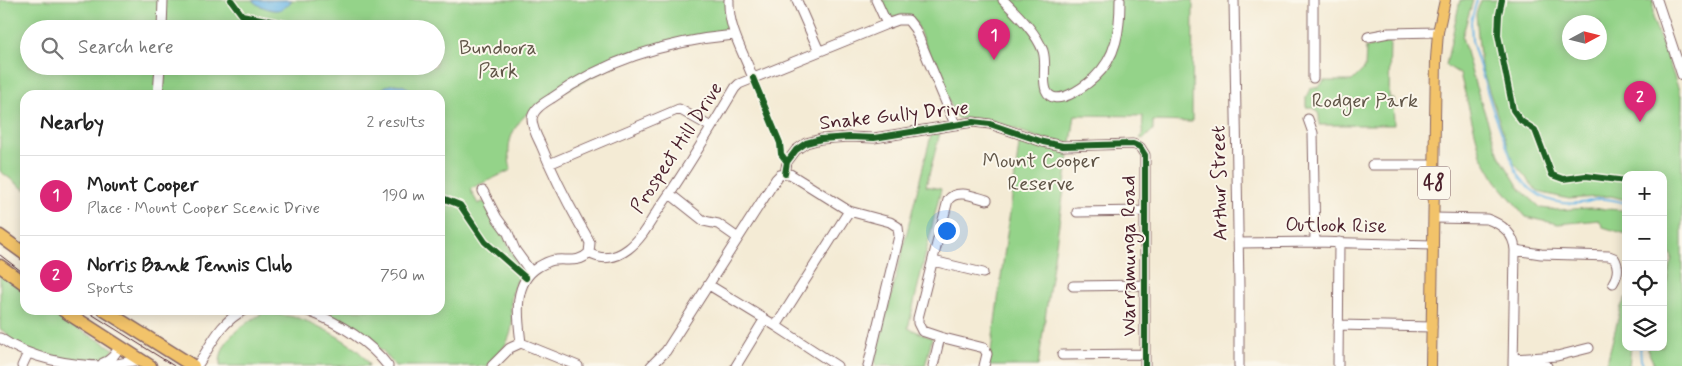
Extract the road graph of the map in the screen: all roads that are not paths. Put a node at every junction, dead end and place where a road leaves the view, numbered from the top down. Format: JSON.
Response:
{"nodes":[{"id":1,"x":164,"y":0,"type":"edge"},
{"id":2,"x":729,"y":0,"type":"edge"},
{"id":3,"x":876,"y":0,"type":"edge"},
{"id":4,"x":1003,"y":0,"type":"edge"},
{"id":5,"x":1120,"y":0,"type":"edge"},
{"id":6,"x":1234,"y":0,"type":"edge"},
{"id":7,"x":1313,"y":0,"type":"edge"},
{"id":8,"x":1445,"y":0,"type":"edge"},
{"id":9,"x":1657,"y":0,"type":"edge"},
{"id":10,"x":797,"y":1,"type":"dead end"},
{"id":11,"x":163,"y":20,"type":"edge"},
{"id":12,"x":887,"y":24,"type":"junction"},
{"id":13,"x":1438,"y":32,"type":"junction"},
{"id":14,"x":734,"y":35,"type":"junction"},
{"id":15,"x":1368,"y":37,"type":"dead end"},
{"id":16,"x":820,"y":50,"type":"junction"},
{"id":17,"x":159,"y":75,"type":"edge"},
{"id":18,"x":1682,"y":75,"type":"edge"},
{"id":19,"x":753,"y":78,"type":"junction"},
{"id":20,"x":1313,"y":78,"type":"dead end"},
{"id":21,"x":158,"y":90,"type":"edge"},
{"id":22,"x":1308,"y":120,"type":"dead end"},
{"id":23,"x":955,"y":124,"type":"junction"},
{"id":24,"x":711,"y":127,"type":"junction"},
{"id":25,"x":1140,"y":147,"type":"joint"},
{"id":26,"x":549,"y":164,"type":"junction"},
{"id":27,"x":1372,"y":165,"type":"dead end"},
{"id":28,"x":1434,"y":165,"type":"junction"},
{"id":29,"x":785,"y":174,"type":"junction"},
{"id":30,"x":483,"y":191,"type":"dead end"},
{"id":31,"x":670,"y":194,"type":"junction"},
{"id":32,"x":987,"y":200,"type":"dead end"},
{"id":33,"x":849,"y":211,"type":"junction"},
{"id":34,"x":1144,"y":211,"type":"junction"},
{"id":35,"x":1076,"y":212,"type":"dead end"},
{"id":36,"x":1434,"y":218,"type":"junction"},
{"id":37,"x":0,"y":236,"type":"edge"},
{"id":38,"x":738,"y":238,"type":"junction"},
{"id":39,"x":1315,"y":242,"type":"junction"},
{"id":40,"x":1338,"y":242,"type":"junction"},
{"id":41,"x":1239,"y":243,"type":"junction"},
{"id":42,"x":1433,"y":245,"type":"junction"},
{"id":43,"x":20,"y":250,"type":"edge"},
{"id":44,"x":1515,"y":250,"type":"junction"},
{"id":45,"x":589,"y":253,"type":"junction"},
{"id":46,"x":933,"y":261,"type":"junction"},
{"id":47,"x":0,"y":266,"type":"edge"},
{"id":48,"x":531,"y":272,"type":"junction"},
{"id":49,"x":983,"y":273,"type":"dead end"},
{"id":50,"x":20,"y":280,"type":"edge"},
{"id":51,"x":1613,"y":283,"type":"dead end"},
{"id":52,"x":709,"y":285,"type":"junction"},
{"id":53,"x":1145,"y":285,"type":"junction"},
{"id":54,"x":1073,"y":286,"type":"dead end"},
{"id":55,"x":71,"y":315,"type":"edge"},
{"id":56,"x":112,"y":315,"type":"edge"},
{"id":57,"x":235,"y":315,"type":"edge"},
{"id":58,"x":316,"y":315,"type":"edge"},
{"id":59,"x":764,"y":320,"type":"junction"},
{"id":60,"x":1338,"y":325,"type":"junction"},
{"id":61,"x":776,"y":326,"type":"junction"},
{"id":62,"x":1432,"y":327,"type":"junction"},
{"id":63,"x":940,"y":337,"type":"junction"},
{"id":64,"x":0,"y":338,"type":"edge"},
{"id":65,"x":520,"y":343,"type":"junction"},
{"id":66,"x":120,"y":346,"type":"junction"},
{"id":67,"x":1588,"y":348,"type":"dead end"},
{"id":68,"x":28,"y":353,"type":"junction"},
{"id":69,"x":1145,"y":354,"type":"junction"},
{"id":70,"x":1062,"y":355,"type":"dead end"},
{"id":71,"x":146,"y":363,"type":"edge"},
{"id":72,"x":1513,"y":363,"type":"edge"},
{"id":73,"x":96,"y":365,"type":"edge"},
{"id":74,"x":22,"y":366,"type":"edge"},
{"id":75,"x":193,"y":366,"type":"edge"},
{"id":76,"x":197,"y":366,"type":"edge"},
{"id":77,"x":388,"y":366,"type":"edge"},
{"id":78,"x":492,"y":366,"type":"edge"},
{"id":79,"x":578,"y":366,"type":"edge"},
{"id":80,"x":650,"y":366,"type":"edge"},
{"id":81,"x":736,"y":366,"type":"edge"},
{"id":82,"x":837,"y":366,"type":"edge"},
{"id":83,"x":868,"y":366,"type":"edge"},
{"id":84,"x":933,"y":366,"type":"edge"},
{"id":85,"x":984,"y":366,"type":"edge"},
{"id":86,"x":1146,"y":366,"type":"edge"},
{"id":87,"x":1238,"y":366,"type":"edge"},
{"id":88,"x":1338,"y":366,"type":"edge"},
{"id":89,"x":1431,"y":366,"type":"edge"},
{"id":90,"x":1547,"y":366,"type":"edge"}],
"edges":[{"from":1,"to":11,"type":"street"},
{"from":2,"to":14,"type":"street"},
{"from":3,"to":12,"type":"street"},
{"from":4,"to":5,"type":"street"},
{"from":6,"to":41,"type":"street","name":"Arthur Street"},
{"from":7,"to":20,"type":"street"},
{"from":8,"to":13,"type":"main road","number":"48"},
{"from":9,"to":18,"type":"street"},
{"from":10,"to":16,"type":"street"},
{"from":12,"to":16,"type":"street","name":"Prospect Hill Drive"},
{"from":12,"to":23,"type":"street","name":"Prospect Hill Drive"},
{"from":13,"to":15,"type":"street"},
{"from":13,"to":28,"type":"main road","number":"48"},
{"from":14,"to":19,"type":"street"},
{"from":14,"to":26,"type":"street"},
{"from":16,"to":19,"type":"street","name":"Prospect Hill Drive"},
{"from":17,"to":21,"type":"street"},
{"from":19,"to":24,"type":"street","name":"Prospect Hill Drive"},
{"from":22,"to":39,"type":"street"},
{"from":23,"to":25,"type":"street","name":"Snake Gully Drive"},
{"from":23,"to":29,"type":"street","name":"Snake Gully Drive"},
{"from":24,"to":26,"type":"street"},
{"from":24,"to":31,"type":"street","name":"Prospect Hill Drive"},
{"from":25,"to":34,"type":"street","name":"Warramunga Road"},
{"from":26,"to":45,"type":"street"},
{"from":27,"to":28,"type":"street"},
{"from":28,"to":36,"type":"main road","number":"48"},
{"from":29,"to":33,"type":"street"},
{"from":29,"to":38,"type":"street","name":"Snake Gully Drive"},
{"from":30,"to":48,"type":"street"},
{"from":31,"to":38,"type":"street"},
{"from":31,"to":45,"type":"street","name":"Prospect Hill Drive"},
{"from":32,"to":46,"type":"street"},
{"from":33,"to":61,"type":"street"},
{"from":33,"to":83,"type":"street"},
{"from":34,"to":35,"type":"street"},
{"from":34,"to":53,"type":"street","name":"Warramunga Road"},
{"from":36,"to":42,"type":"main road","number":"48"},
{"from":36,"to":44,"type":"street"},
{"from":37,"to":43,"type":"highway"},
{"from":38,"to":52,"type":"street","name":"Snake Gully Drive"},
{"from":39,"to":40,"type":"street","name":"Outlook Rise"},
{"from":39,"to":41,"type":"street","name":"Outlook Rise"},
{"from":40,"to":42,"type":"street","name":"Outlook Rise"},
{"from":40,"to":60,"type":"street"},
{"from":41,"to":87,"type":"street","name":"Arthur Street"},
{"from":42,"to":62,"type":"main road","number":"48"},
{"from":44,"to":51,"type":"street"},
{"from":44,"to":72,"type":"street"},
{"from":45,"to":48,"type":"street","name":"Prospect Hill Drive"},
{"from":46,"to":49,"type":"street"},
{"from":46,"to":63,"type":"street"},
{"from":47,"to":50,"type":"highway"},
{"from":48,"to":65,"type":"street"},
{"from":52,"to":59,"type":"street"},
{"from":52,"to":80,"type":"street","name":"Snake Gully Drive"},
{"from":53,"to":54,"type":"street"},
{"from":53,"to":69,"type":"street","name":"Warramunga Road"},
{"from":55,"to":66,"type":"highway"},
{"from":56,"to":75,"type":"highway"},
{"from":57,"to":76,"type":"street"},
{"from":58,"to":77,"type":"street"},
{"from":59,"to":61,"type":"street"},
{"from":59,"to":81,"type":"street"},
{"from":60,"to":62,"type":"street"},
{"from":60,"to":88,"type":"street"},
{"from":61,"to":82,"type":"street"},
{"from":62,"to":89,"type":"main road","number":"48"},
{"from":63,"to":84,"type":"street"},
{"from":63,"to":85,"type":"street"},
{"from":64,"to":68,"type":"street"},
{"from":65,"to":78,"type":"street"},
{"from":65,"to":79,"type":"street"},
{"from":66,"to":71,"type":"highway"},
{"from":66,"to":73,"type":"street"},
{"from":67,"to":72,"type":"street"},
{"from":68,"to":73,"type":"street"},
{"from":68,"to":74,"type":"street"},
{"from":69,"to":70,"type":"street"},
{"from":69,"to":86,"type":"street","name":"Warramunga Road"},
{"from":71,"to":73,"type":"street"},
{"from":72,"to":90,"type":"street"}]}
